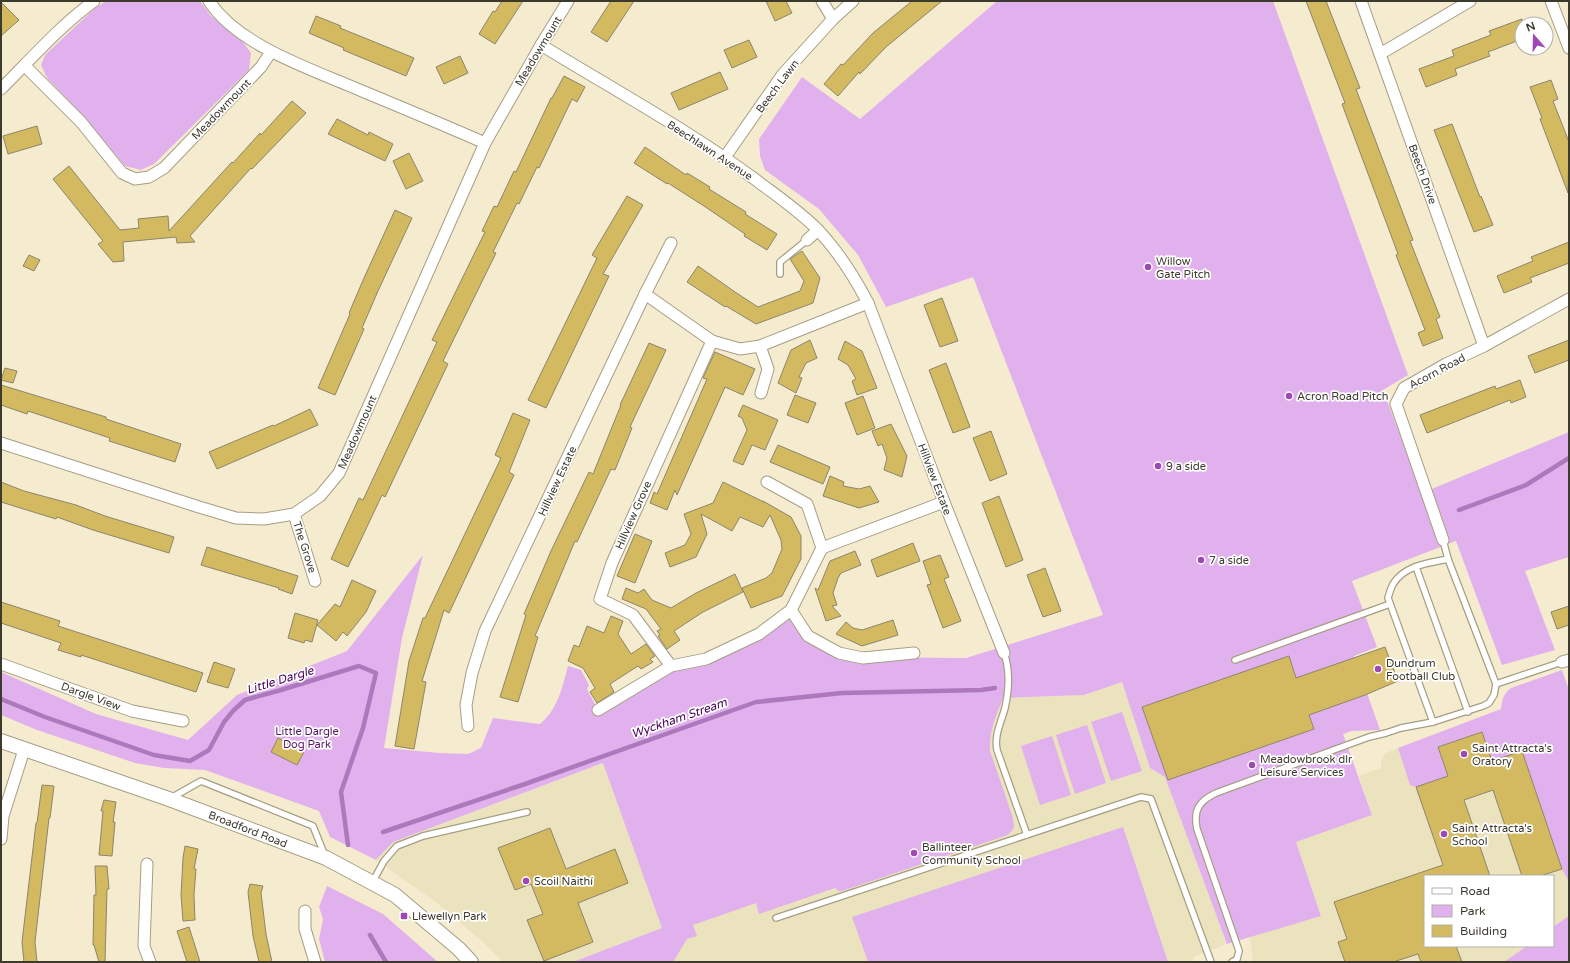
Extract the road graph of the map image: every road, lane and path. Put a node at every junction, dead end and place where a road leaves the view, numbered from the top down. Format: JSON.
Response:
{"nodes":[{"id":1,"x":94,"y":1,"type":"edge"},
{"id":2,"x":209,"y":1,"type":"edge"},
{"id":3,"x":568,"y":1,"type":"edge"},
{"id":4,"x":822,"y":1,"type":"edge"},
{"id":5,"x":853,"y":1,"type":"edge"},
{"id":6,"x":1361,"y":1,"type":"edge"},
{"id":7,"x":1470,"y":1,"type":"edge"},
{"id":8,"x":1551,"y":1,"type":"edge"},
{"id":9,"x":80,"y":5,"type":"edge"},
{"id":10,"x":832,"y":19,"type":"junction"},
{"id":11,"x":541,"y":45,"type":"junction"},
{"id":12,"x":1569,"y":48,"type":"edge"},
{"id":13,"x":271,"y":52,"type":"junction"},
{"id":14,"x":1380,"y":54,"type":"junction"},
{"id":15,"x":25,"y":66,"type":"junction"},
{"id":16,"x":1,"y":89,"type":"edge"},
{"id":17,"x":485,"y":143,"type":"junction"},
{"id":18,"x":725,"y":157,"type":"junction"},
{"id":19,"x":818,"y":230,"type":"junction"},
{"id":20,"x":807,"y":240,"type":"joint"},
{"id":21,"x":671,"y":242,"type":"dead end"},
{"id":22,"x":780,"y":274,"type":"dead end"},
{"id":23,"x":645,"y":294,"type":"junction"},
{"id":24,"x":1569,"y":300,"type":"edge"},
{"id":25,"x":868,"y":303,"type":"junction"},
{"id":26,"x":712,"y":341,"type":"junction"},
{"id":27,"x":760,"y":346,"type":"junction"},
{"id":28,"x":1484,"y":346,"type":"junction"},
{"id":29,"x":761,"y":393,"type":"dead end"},
{"id":30,"x":1,"y":443,"type":"edge"},
{"id":31,"x":766,"y":482,"type":"dead end"},
{"id":32,"x":944,"y":502,"type":"junction"},
{"id":33,"x":294,"y":514,"type":"junction"},
{"id":34,"x":1443,"y":540,"type":"joint"},
{"id":35,"x":822,"y":548,"type":"junction"},
{"id":36,"x":1448,"y":559,"type":"junction"},
{"id":37,"x":1416,"y":566,"type":"junction"},
{"id":38,"x":315,"y":581,"type":"dead end"},
{"id":39,"x":1390,"y":604,"type":"junction"},
{"id":40,"x":791,"y":610,"type":"junction"},
{"id":41,"x":914,"y":653,"type":"dead end"},
{"id":42,"x":1004,"y":653,"type":"joint"},
{"id":43,"x":1235,"y":660,"type":"dead end"},
{"id":44,"x":1566,"y":661,"type":"edge"},
{"id":45,"x":1,"y":664,"type":"edge"},
{"id":46,"x":671,"y":666,"type":"junction"},
{"id":47,"x":1496,"y":684,"type":"junction"},
{"id":48,"x":598,"y":710,"type":"dead end"},
{"id":49,"x":1468,"y":712,"type":"junction"},
{"id":50,"x":183,"y":721,"type":"dead end"},
{"id":51,"x":1433,"y":722,"type":"junction"},
{"id":52,"x":468,"y":726,"type":"dead end"},
{"id":53,"x":1,"y":742,"type":"edge"},
{"id":54,"x":24,"y":750,"type":"junction"},
{"id":55,"x":168,"y":799,"type":"junction"},
{"id":56,"x":528,"y":812,"type":"dead end"},
{"id":57,"x":1026,"y":834,"type":"junction"},
{"id":58,"x":1,"y":839,"type":"edge"},
{"id":59,"x":326,"y":858,"type":"junction"},
{"id":60,"x":147,"y":864,"type":"dead end"},
{"id":61,"x":372,"y":883,"type":"junction"},
{"id":62,"x":305,"y":911,"type":"dead end"},
{"id":63,"x":776,"y":918,"type":"dead end"},
{"id":64,"x":150,"y":962,"type":"edge"},
{"id":65,"x":315,"y":962,"type":"edge"},
{"id":66,"x":471,"y":962,"type":"edge"},
{"id":67,"x":1211,"y":962,"type":"edge"},
{"id":68,"x":1232,"y":962,"type":"edge"}],
"edges":[{"from":1,"to":9,"type":"street"},
{"from":2,"to":13,"type":"street"},
{"from":3,"to":11,"type":"street","name":"Meadowmount"},
{"from":4,"to":10,"type":"street"},
{"from":5,"to":10,"type":"street","name":"Beech Lawn"},
{"from":6,"to":14,"type":"street","name":"Beech Drive"},
{"from":7,"to":14,"type":"street"},
{"from":8,"to":12,"type":"street"},
{"from":9,"to":15,"type":"street"},
{"from":10,"to":18,"type":"street","name":"Beech Lawn"},
{"from":11,"to":17,"type":"street","name":"Meadowmount"},
{"from":11,"to":18,"type":"street","name":"Beechlawn Avenue"},
{"from":13,"to":15,"type":"street","name":"Meadowmount"},
{"from":13,"to":17,"type":"street"},
{"from":14,"to":28,"type":"street","name":"Beech Drive"},
{"from":15,"to":16,"type":"street"},
{"from":17,"to":33,"type":"street","name":"Meadowmount"},
{"from":18,"to":19,"type":"street","name":"Beechlawn Avenue"},
{"from":19,"to":20,"type":"street"},
{"from":19,"to":25,"type":"street","name":"Beechlawn Avenue"},
{"from":20,"to":22,"type":"lane"},
{"from":21,"to":23,"type":"street","name":"Hillview Estate"},
{"from":23,"to":26,"type":"street"},
{"from":23,"to":52,"type":"street","name":"Hillview Estate"},
{"from":24,"to":28,"type":"street","name":"Acorn Road"},
{"from":25,"to":27,"type":"street"},
{"from":25,"to":32,"type":"street","name":"Hillview Estate"},
{"from":26,"to":27,"type":"street"},
{"from":26,"to":46,"type":"street","name":"Hillview Grove"},
{"from":27,"to":29,"type":"street"},
{"from":28,"to":34,"type":"street","name":"Acorn Road"},
{"from":30,"to":33,"type":"street","name":"Meadowmount"},
{"from":31,"to":35,"type":"street"},
{"from":32,"to":35,"type":"street"},
{"from":32,"to":42,"type":"street","name":"Hillview Estate"},
{"from":33,"to":38,"type":"street","name":"The Grove"},
{"from":34,"to":36,"type":"lane"},
{"from":35,"to":40,"type":"street"},
{"from":36,"to":37,"type":"lane"},
{"from":36,"to":47,"type":"lane"},
{"from":37,"to":39,"type":"lane"},
{"from":37,"to":49,"type":"lane"},
{"from":39,"to":43,"type":"lane"},
{"from":39,"to":51,"type":"lane"},
{"from":40,"to":41,"type":"street"},
{"from":40,"to":46,"type":"street"},
{"from":42,"to":57,"type":"lane"},
{"from":44,"to":47,"type":"lane"},
{"from":45,"to":50,"type":"street","name":"Dargle View"},
{"from":46,"to":48,"type":"street"},
{"from":47,"to":49,"type":"lane"},
{"from":49,"to":51,"type":"lane"},
{"from":51,"to":68,"type":"lane"},
{"from":53,"to":54,"type":"street","name":"Broadford Road"},
{"from":54,"to":55,"type":"street","name":"Broadford Road"},
{"from":54,"to":58,"type":"street"},
{"from":55,"to":59,"type":"street","name":"Broadford Road"},
{"from":55,"to":59,"type":"lane"},
{"from":56,"to":61,"type":"lane"},
{"from":57,"to":63,"type":"lane"},
{"from":57,"to":67,"type":"lane"},
{"from":59,"to":61,"type":"street","name":"Broadford Road"},
{"from":60,"to":64,"type":"street"},
{"from":61,"to":66,"type":"street","name":"Broadford Road"},
{"from":62,"to":65,"type":"street"}]}
